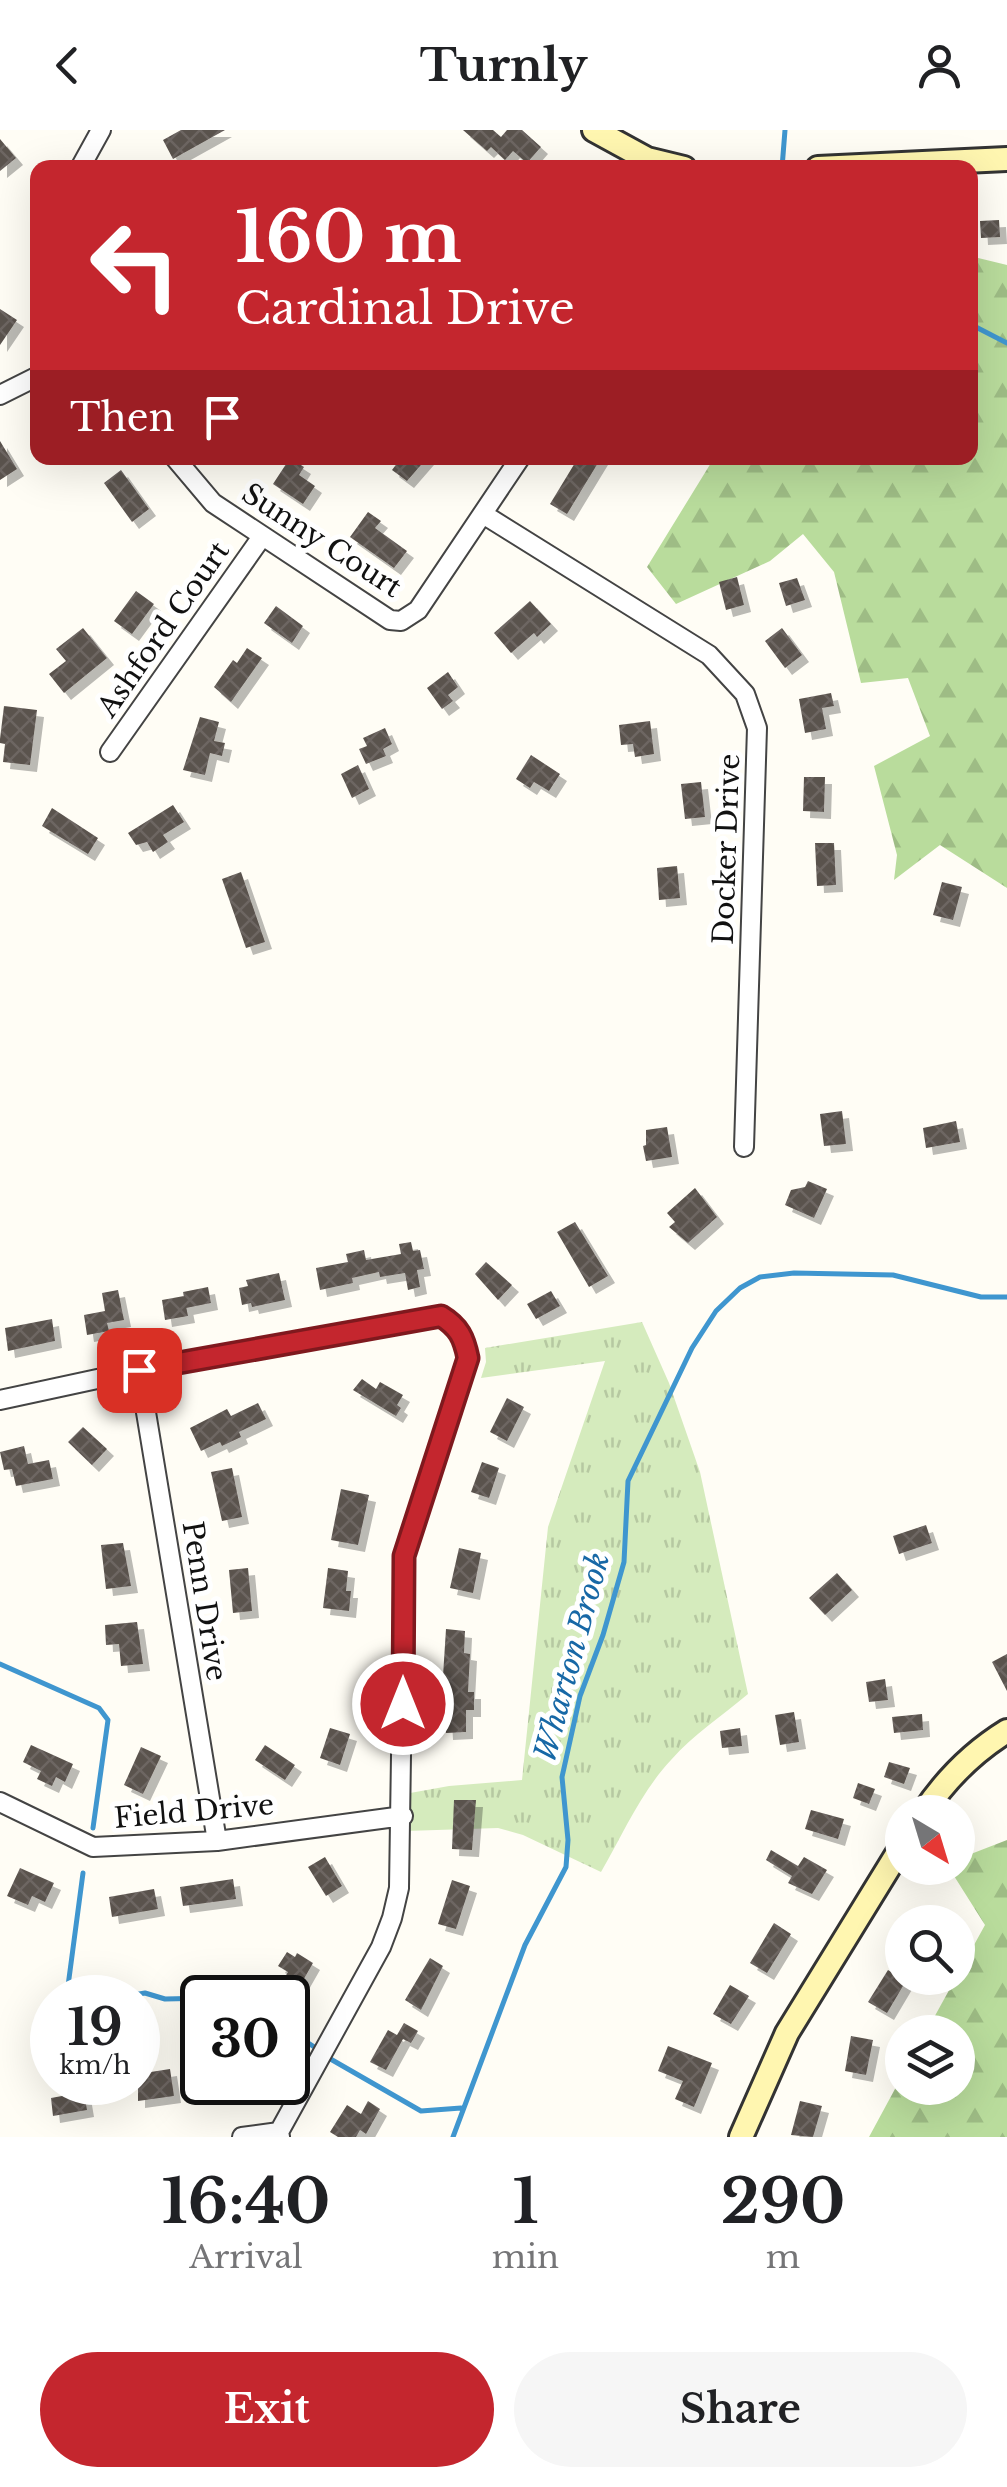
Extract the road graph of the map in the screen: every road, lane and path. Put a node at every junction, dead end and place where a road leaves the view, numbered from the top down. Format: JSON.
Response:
{"nodes":[{"id":1,"x":101,"y":130,"type":"edge"},
{"id":2,"x":594,"y":130,"type":"edge"},
{"id":3,"x":84,"y":160,"type":"edge"},
{"id":4,"x":650,"y":160,"type":"edge"},
{"id":5,"x":1007,"y":160,"type":"edge"},
{"id":6,"x":978,"y":161,"type":"edge"},
{"id":7,"x":30,"y":380,"type":"edge"},
{"id":8,"x":0,"y":395,"type":"edge"},
{"id":9,"x":181,"y":465,"type":"edge"},
{"id":10,"x":516,"y":465,"type":"edge"},
{"id":11,"x":484,"y":514,"type":"junction"},
{"id":12,"x":261,"y":538,"type":"junction"},
{"id":13,"x":110,"y":752,"type":"dead end"},
{"id":14,"x":744,"y":1147,"type":"dead end"},
{"id":15,"x":139,"y":1370,"type":"junction"},
{"id":16,"x":0,"y":1400,"type":"edge"},
{"id":17,"x":1007,"y":1732,"type":"edge"},
{"id":18,"x":936,"y":1795,"type":"edge"},
{"id":19,"x":0,"y":1802,"type":"edge"},
{"id":20,"x":402,"y":1816,"type":"junction"},
{"id":21,"x":218,"y":1841,"type":"junction"},
{"id":22,"x":885,"y":1874,"type":"edge"},
{"id":23,"x":279,"y":2134,"type":"edge"},
{"id":24,"x":242,"y":2137,"type":"edge"},
{"id":25,"x":741,"y":2137,"type":"edge"}],
"edges":[{"from":1,"to":3,"type":"street"},
{"from":2,"to":4,"type":"main road"},
{"from":5,"to":6,"type":"main road"},
{"from":7,"to":8,"type":"street"},
{"from":9,"to":12,"type":"street","name":"Sunny Court"},
{"from":10,"to":11,"type":"street"},
{"from":11,"to":12,"type":"street","name":"Sunny Court"},
{"from":11,"to":14,"type":"street","name":"Docker Drive"},
{"from":12,"to":13,"type":"street","name":"Ashford Court"},
{"from":15,"to":16,"type":"street"},
{"from":15,"to":20,"type":"street"},
{"from":15,"to":21,"type":"street","name":"Penn Drive"},
{"from":17,"to":18,"type":"main road"},
{"from":19,"to":21,"type":"street","name":"Field Drive"},
{"from":20,"to":21,"type":"street","name":"Field Drive"},
{"from":20,"to":23,"type":"street"},
{"from":22,"to":25,"type":"main road"},
{"from":23,"to":24,"type":"street"}]}
